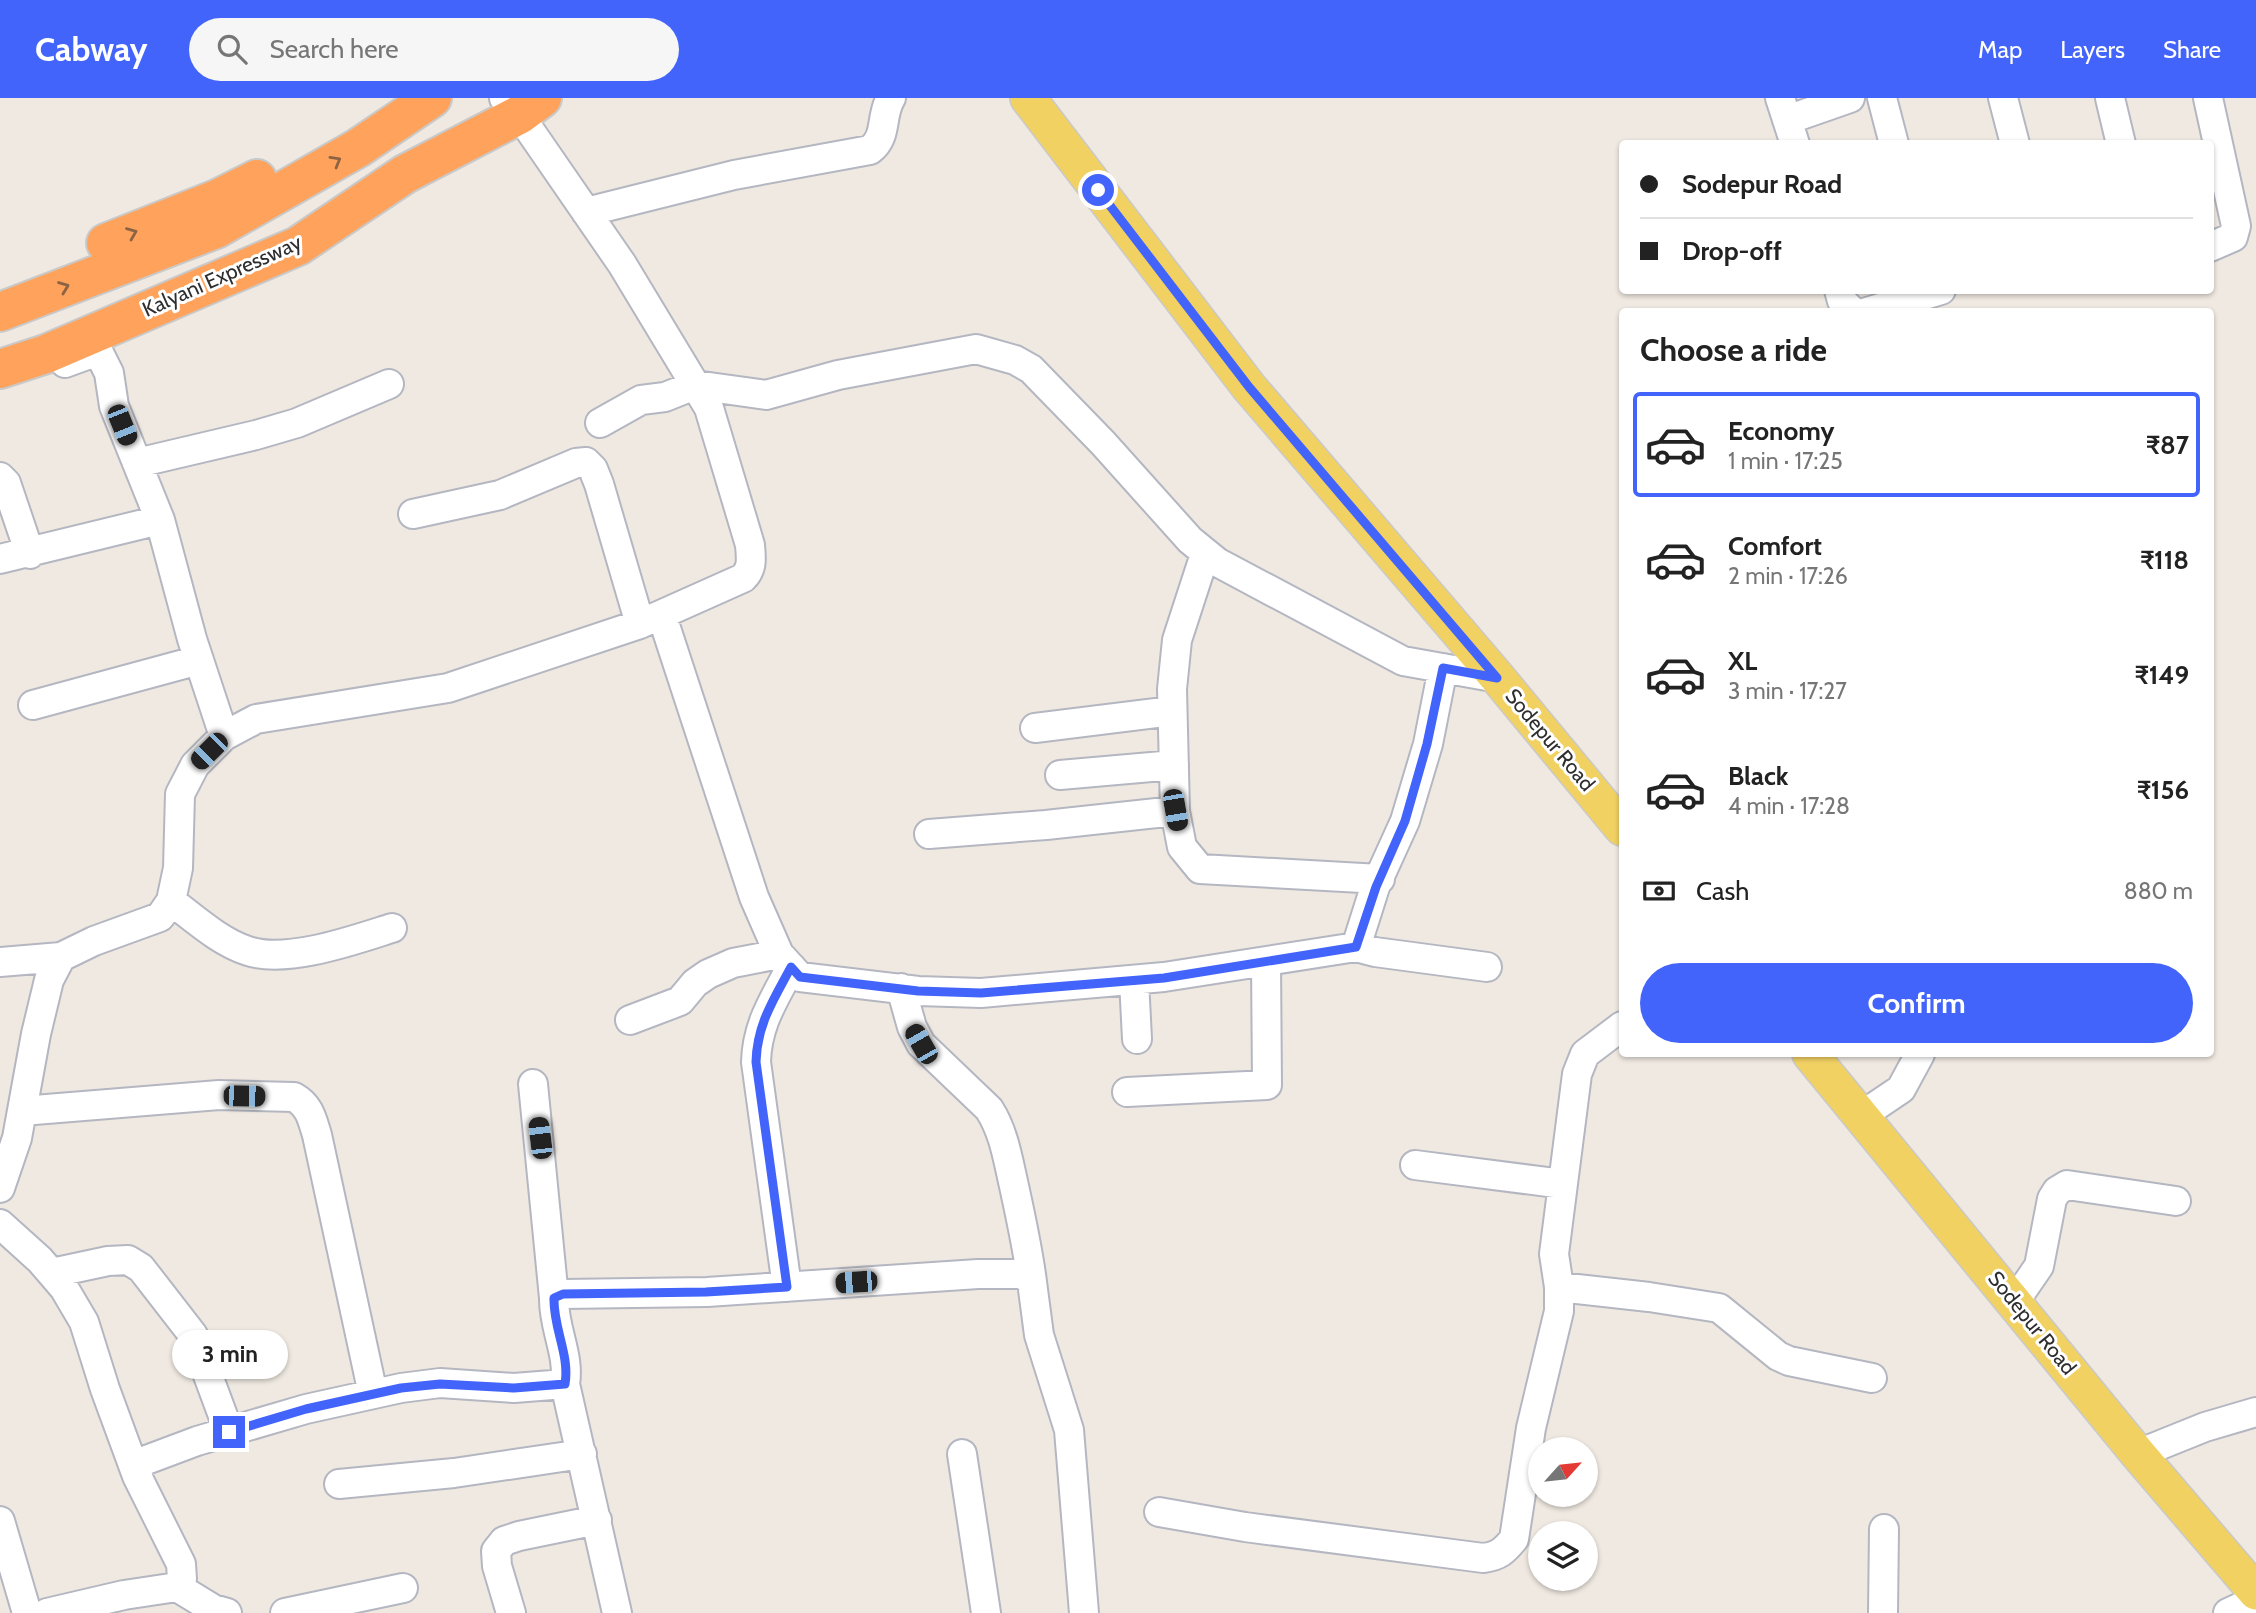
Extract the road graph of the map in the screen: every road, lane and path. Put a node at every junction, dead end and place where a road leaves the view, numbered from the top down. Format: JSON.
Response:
{"nodes":[{"id":1,"x":395,"y":98,"type":"edge"},
{"id":2,"x":432,"y":98,"type":"edge"},
{"id":3,"x":891,"y":98,"type":"edge"},
{"id":4,"x":1028,"y":98,"type":"edge"},
{"id":5,"x":1850,"y":98,"type":"edge"},
{"id":6,"x":1882,"y":98,"type":"edge"},
{"id":7,"x":2003,"y":98,"type":"edge"},
{"id":8,"x":2110,"y":98,"type":"edge"},
{"id":9,"x":2208,"y":98,"type":"edge"},
{"id":10,"x":511,"y":103,"type":"edge"},
{"id":11,"x":1787,"y":121,"type":"edge"},
{"id":12,"x":1893,"y":140,"type":"edge"},
{"id":13,"x":2014,"y":140,"type":"edge"},
{"id":14,"x":2121,"y":140,"type":"edge"},
{"id":15,"x":586,"y":212,"type":"junction"},
{"id":16,"x":2214,"y":245,"type":"edge"},
{"id":17,"x":0,"y":284,"type":"edge"},
{"id":18,"x":1926,"y":294,"type":"edge"},
{"id":19,"x":1880,"y":308,"type":"edge"},
{"id":20,"x":0,"y":312,"type":"edge"},
{"id":21,"x":0,"y":350,"type":"edge"},
{"id":22,"x":0,"y":369,"type":"edge"},
{"id":23,"x":389,"y":384,"type":"dead end"},
{"id":24,"x":695,"y":385,"type":"junction"},
{"id":25,"x":0,"y":387,"type":"edge"},
{"id":26,"x":607,"y":396,"type":"dead end"},
{"id":27,"x":641,"y":400,"type":"junction"},
{"id":28,"x":600,"y":423,"type":"dead end"},
{"id":29,"x":138,"y":463,"type":"junction"},
{"id":30,"x":0,"y":477,"type":"edge"},
{"id":31,"x":413,"y":514,"type":"dead end"},
{"id":32,"x":160,"y":520,"type":"junction"},
{"id":33,"x":30,"y":554,"type":"junction"},
{"id":34,"x":1205,"y":554,"type":"junction"},
{"id":35,"x":0,"y":559,"type":"edge"},
{"id":36,"x":651,"y":620,"type":"junction"},
{"id":37,"x":199,"y":660,"type":"junction"},
{"id":38,"x":1443,"y":668,"type":"junction"},
{"id":39,"x":1497,"y":678,"type":"junction"},
{"id":40,"x":33,"y":705,"type":"dead end"},
{"id":41,"x":1172,"y":711,"type":"junction"},
{"id":42,"x":1035,"y":727,"type":"dead end"},
{"id":43,"x":224,"y":737,"type":"junction"},
{"id":44,"x":1174,"y":765,"type":"junction"},
{"id":45,"x":1060,"y":775,"type":"dead end"},
{"id":46,"x":1175,"y":810,"type":"junction"},
{"id":47,"x":1619,"y":824,"type":"edge"},
{"id":48,"x":929,"y":834,"type":"dead end"},
{"id":49,"x":1380,"y":879,"type":"junction"},
{"id":50,"x":171,"y":901,"type":"junction"},
{"id":51,"x":392,"y":928,"type":"dead end"},
{"id":52,"x":1356,"y":947,"type":"junction"},
{"id":53,"x":61,"y":957,"type":"junction"},
{"id":54,"x":785,"y":960,"type":"junction"},
{"id":55,"x":0,"y":962,"type":"edge"},
{"id":56,"x":1266,"y":962,"type":"junction"},
{"id":57,"x":1487,"y":967,"type":"dead end"},
{"id":58,"x":1134,"y":980,"type":"junction"},
{"id":59,"x":901,"y":988,"type":"junction"},
{"id":60,"x":630,"y":1020,"type":"dead end"},
{"id":61,"x":1619,"y":1028,"type":"edge"},
{"id":62,"x":1137,"y":1039,"type":"dead end"},
{"id":63,"x":1812,"y":1057,"type":"edge"},
{"id":64,"x":1918,"y":1057,"type":"edge"},
{"id":65,"x":533,"y":1084,"type":"dead end"},
{"id":66,"x":1127,"y":1092,"type":"dead end"},
{"id":67,"x":22,"y":1111,"type":"junction"},
{"id":68,"x":1861,"y":1116,"type":"junction"},
{"id":69,"x":1415,"y":1165,"type":"dead end"},
{"id":70,"x":1563,"y":1184,"type":"junction"},
{"id":71,"x":0,"y":1188,"type":"edge"},
{"id":72,"x":2176,"y":1201,"type":"dead end"},
{"id":73,"x":0,"y":1224,"type":"edge"},
{"id":74,"x":52,"y":1273,"type":"junction"},
{"id":75,"x":1032,"y":1282,"type":"junction"},
{"id":76,"x":787,"y":1287,"type":"junction"},
{"id":77,"x":1559,"y":1287,"type":"junction"},
{"id":78,"x":554,"y":1298,"type":"junction"},
{"id":79,"x":2015,"y":1301,"type":"junction"},
{"id":80,"x":1872,"y":1378,"type":"dead end"},
{"id":81,"x":565,"y":1384,"type":"junction"},
{"id":82,"x":373,"y":1394,"type":"junction"},
{"id":83,"x":2256,"y":1412,"type":"edge"},
{"id":84,"x":229,"y":1432,"type":"junction"},
{"id":85,"x":582,"y":1454,"type":"junction"},
{"id":86,"x":962,"y":1454,"type":"dead end"},
{"id":87,"x":2138,"y":1454,"type":"junction"},
{"id":88,"x":137,"y":1476,"type":"junction"},
{"id":89,"x":339,"y":1484,"type":"dead end"},
{"id":90,"x":1159,"y":1512,"type":"dead end"},
{"id":91,"x":597,"y":1520,"type":"junction"},
{"id":92,"x":0,"y":1521,"type":"edge"},
{"id":93,"x":1884,"y":1529,"type":"dead end"},
{"id":94,"x":177,"y":1587,"type":"junction"},
{"id":95,"x":403,"y":1588,"type":"dead end"},
{"id":96,"x":2256,"y":1592,"type":"edge"},
{"id":97,"x":2256,"y":1600,"type":"edge"},
{"id":98,"x":113,"y":1605,"type":"edge"},
{"id":99,"x":27,"y":1613,"type":"edge"},
{"id":100,"x":47,"y":1613,"type":"edge"},
{"id":101,"x":227,"y":1613,"type":"edge"},
{"id":102,"x":285,"y":1613,"type":"edge"},
{"id":103,"x":511,"y":1613,"type":"edge"},
{"id":104,"x":617,"y":1613,"type":"edge"},
{"id":105,"x":986,"y":1613,"type":"edge"},
{"id":106,"x":1084,"y":1613,"type":"edge"},
{"id":107,"x":1883,"y":1613,"type":"edge"},
{"id":108,"x":2228,"y":1613,"type":"edge"}],
"edges":[{"from":17,"to":1,"type":"highway","one_way":true},
{"from":20,"to":2,"type":"highway","one_way":true},
{"from":3,"to":15,"type":"street"},
{"from":4,"to":39,"type":"main road","name":"Sodepur Road"},
{"from":5,"to":11,"type":"street"},
{"from":6,"to":12,"type":"street"},
{"from":7,"to":13,"type":"street"},
{"from":8,"to":14,"type":"street"},
{"from":9,"to":16,"type":"street"},
{"from":10,"to":15,"type":"street"},
{"from":10,"to":21,"type":"highway"},
{"from":10,"to":22,"type":"highway","name":"Kalyani Expressway"},
{"from":15,"to":24,"type":"street"},
{"from":18,"to":19,"type":"street"},
{"from":23,"to":29,"type":"street"},
{"from":24,"to":27,"type":"street"},
{"from":24,"to":34,"type":"street"},
{"from":24,"to":36,"type":"street"},
{"from":25,"to":29,"type":"street"},
{"from":26,"to":27,"type":"street"},
{"from":27,"to":28,"type":"street"},
{"from":29,"to":32,"type":"street"},
{"from":30,"to":33,"type":"street"},
{"from":31,"to":36,"type":"street"},
{"from":32,"to":33,"type":"street"},
{"from":32,"to":37,"type":"street"},
{"from":33,"to":35,"type":"street"},
{"from":34,"to":38,"type":"street"},
{"from":34,"to":41,"type":"street"},
{"from":36,"to":43,"type":"street"},
{"from":36,"to":54,"type":"street"},
{"from":37,"to":40,"type":"street"},
{"from":37,"to":43,"type":"street"},
{"from":38,"to":39,"type":"street"},
{"from":38,"to":49,"type":"street"},
{"from":39,"to":47,"type":"main road","name":"Sodepur Road"},
{"from":41,"to":42,"type":"street"},
{"from":41,"to":44,"type":"street"},
{"from":43,"to":50,"type":"street"},
{"from":44,"to":45,"type":"street"},
{"from":44,"to":46,"type":"street"},
{"from":46,"to":48,"type":"street"},
{"from":46,"to":49,"type":"street"},
{"from":49,"to":52,"type":"street"},
{"from":50,"to":51,"type":"street"},
{"from":50,"to":53,"type":"street"},
{"from":52,"to":56,"type":"street"},
{"from":52,"to":57,"type":"street"},
{"from":53,"to":55,"type":"street"},
{"from":53,"to":67,"type":"street"},
{"from":54,"to":59,"type":"street"},
{"from":54,"to":60,"type":"street"},
{"from":54,"to":76,"type":"street"},
{"from":56,"to":58,"type":"street"},
{"from":56,"to":66,"type":"street"},
{"from":58,"to":59,"type":"street"},
{"from":58,"to":62,"type":"street"},
{"from":59,"to":75,"type":"street"},
{"from":61,"to":70,"type":"street"},
{"from":63,"to":68,"type":"main road","name":"Sodepur Road"},
{"from":64,"to":68,"type":"street"},
{"from":65,"to":78,"type":"street"},
{"from":67,"to":71,"type":"street"},
{"from":67,"to":82,"type":"street"},
{"from":68,"to":79,"type":"main road","name":"Sodepur Road"},
{"from":69,"to":70,"type":"street"},
{"from":70,"to":77,"type":"street"},
{"from":72,"to":79,"type":"street"},
{"from":73,"to":74,"type":"street"},
{"from":74,"to":84,"type":"street"},
{"from":74,"to":88,"type":"street"},
{"from":75,"to":76,"type":"street"},
{"from":75,"to":106,"type":"street"},
{"from":76,"to":78,"type":"street"},
{"from":77,"to":80,"type":"street"},
{"from":77,"to":90,"type":"street"},
{"from":78,"to":81,"type":"street"},
{"from":79,"to":87,"type":"main road","name":"Sodepur Road"},
{"from":81,"to":82,"type":"street"},
{"from":81,"to":85,"type":"street"},
{"from":82,"to":84,"type":"street"},
{"from":83,"to":87,"type":"street"},
{"from":84,"to":88,"type":"street"},
{"from":85,"to":89,"type":"street"},
{"from":85,"to":91,"type":"street"},
{"from":86,"to":105,"type":"street"},
{"from":87,"to":96,"type":"main road","name":"Sodepur Road"},
{"from":88,"to":94,"type":"street"},
{"from":91,"to":103,"type":"street"},
{"from":91,"to":104,"type":"street"},
{"from":92,"to":99,"type":"street"},
{"from":93,"to":107,"type":"street"},
{"from":94,"to":98,"type":"street"},
{"from":94,"to":101,"type":"street"},
{"from":95,"to":102,"type":"street"},
{"from":97,"to":108,"type":"street"},
{"from":98,"to":100,"type":"street"}]}
